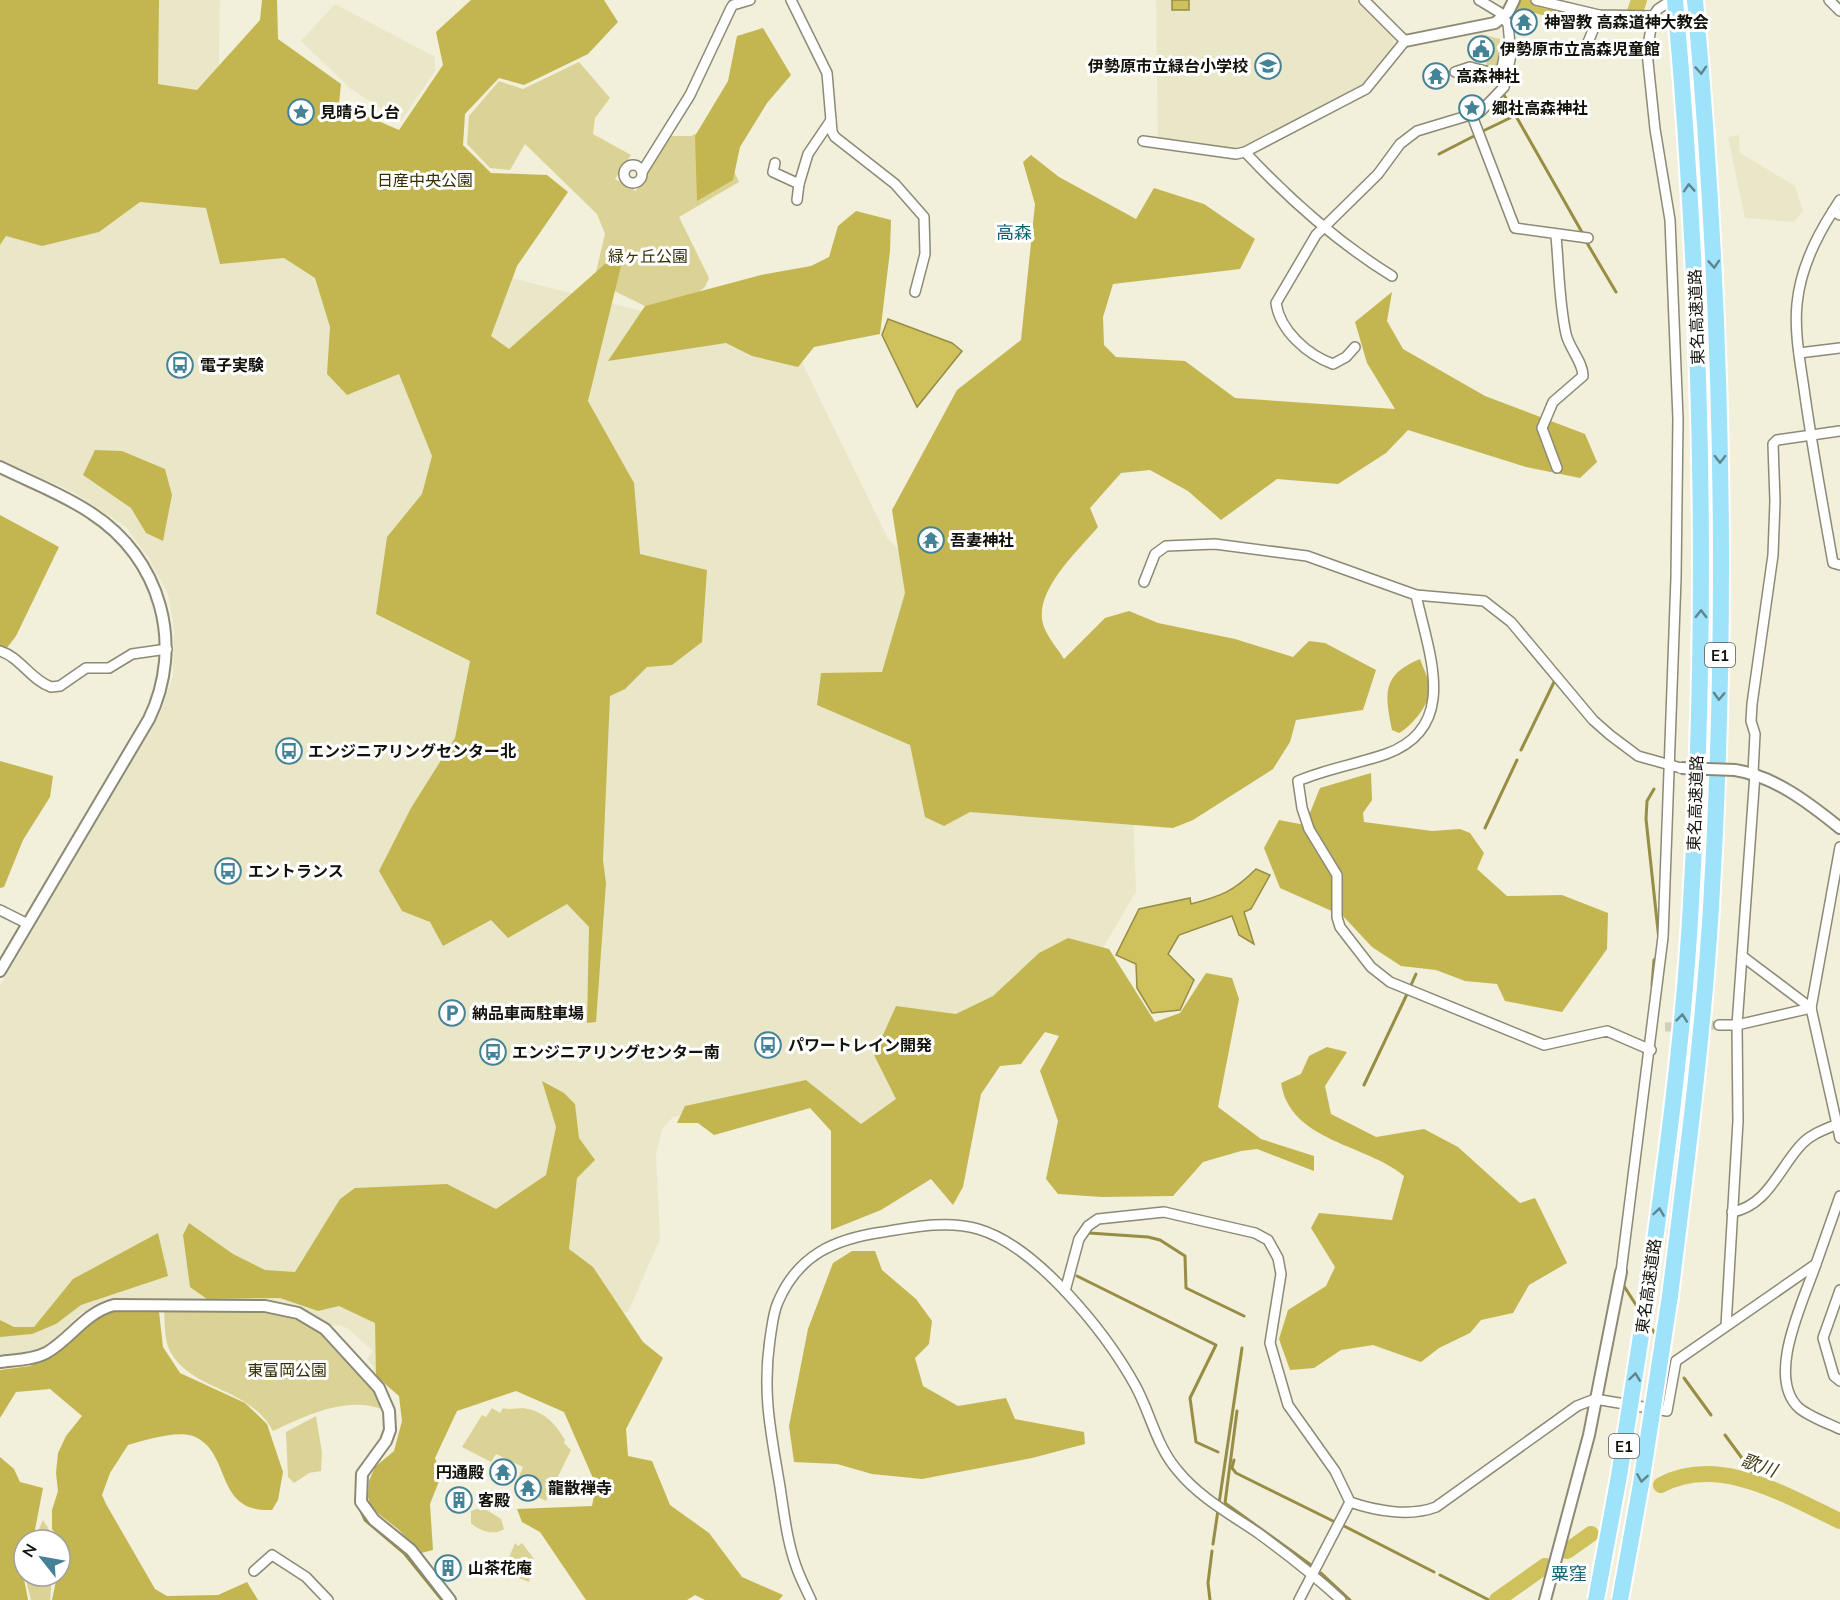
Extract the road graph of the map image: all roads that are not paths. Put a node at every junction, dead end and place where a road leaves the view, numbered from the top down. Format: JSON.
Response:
{"nodes":[{"id":1,"x":750,"y":0,"type":"edge"},
{"id":2,"x":791,"y":0,"type":"edge"},
{"id":3,"x":1364,"y":0,"type":"edge"},
{"id":4,"x":1479,"y":0,"type":"edge"},
{"id":5,"x":1514,"y":0,"type":"edge"},
{"id":6,"x":1536,"y":0,"type":"edge"},
{"id":7,"x":1829,"y":0,"type":"edge"},
{"id":8,"x":1674,"y":4,"type":"edge"},
{"id":9,"x":1696,"y":6,"type":"edge"},
{"id":10,"x":1656,"y":8,"type":"edge"},
{"id":11,"x":1840,"y":11,"type":"edge"},
{"id":12,"x":1599,"y":15,"type":"junction"},
{"id":13,"x":1504,"y":16,"type":"junction"},
{"id":14,"x":1405,"y":41,"type":"junction"},
{"id":15,"x":1587,"y":45,"type":"dead end"},
{"id":16,"x":1510,"y":46,"type":"junction"},
{"id":17,"x":1455,"y":72,"type":"dead end"},
{"id":18,"x":1474,"y":114,"type":"junction"},
{"id":19,"x":831,"y":120,"type":"junction"},
{"id":20,"x":1143,"y":141,"type":"dead end"},
{"id":21,"x":1245,"y":152,"type":"junction"},
{"id":22,"x":775,"y":163,"type":"dead end"},
{"id":23,"x":642,"y":171,"type":"dead end"},
{"id":24,"x":799,"y":184,"type":"junction"},
{"id":25,"x":797,"y":200,"type":"dead end"},
{"id":26,"x":1840,"y":200,"type":"edge"},
{"id":27,"x":1836,"y":213,"type":"edge"},
{"id":28,"x":1323,"y":227,"type":"junction"},
{"id":29,"x":1556,"y":236,"type":"junction"},
{"id":30,"x":1588,"y":238,"type":"dead end"},
{"id":31,"x":1392,"y":276,"type":"dead end"},
{"id":32,"x":915,"y":292,"type":"dead end"},
{"id":33,"x":1355,"y":347,"type":"dead end"},
{"id":34,"x":1840,"y":348,"type":"edge"},
{"id":35,"x":1799,"y":353,"type":"junction"},
{"id":36,"x":1840,"y":431,"type":"edge"},
{"id":37,"x":1811,"y":435,"type":"junction"},
{"id":38,"x":0,"y":467,"type":"edge"},
{"id":39,"x":1557,"y":468,"type":"dead end"},
{"id":40,"x":1840,"y":565,"type":"edge"},
{"id":41,"x":1143,"y":582,"type":"dead end"},
{"id":42,"x":1416,"y":595,"type":"junction"},
{"id":43,"x":166,"y":649,"type":"junction"},
{"id":44,"x":0,"y":651,"type":"edge"},
{"id":45,"x":1668,"y":766,"type":"junction"},
{"id":46,"x":1681,"y":768,"type":"joint"},
{"id":47,"x":1754,"y":773,"type":"junction"},
{"id":48,"x":1840,"y":828,"type":"edge"},
{"id":49,"x":1840,"y":847,"type":"edge"},
{"id":50,"x":0,"y":910,"type":"edge"},
{"id":51,"x":28,"y":924,"type":"junction"},
{"id":52,"x":1742,"y":956,"type":"junction"},
{"id":53,"x":0,"y":971,"type":"edge"},
{"id":54,"x":1811,"y":1008,"type":"junction"},
{"id":55,"x":1719,"y":1025,"type":"tunnel mouth"},
{"id":56,"x":1737,"y":1025,"type":"junction"},
{"id":57,"x":1653,"y":1027,"type":"junction"},
{"id":58,"x":1665,"y":1027,"type":"tunnel mouth"},
{"id":59,"x":1651,"y":1050,"type":"junction"},
{"id":60,"x":1839,"y":1123,"type":"edge"},
{"id":61,"x":1840,"y":1138,"type":"edge"},
{"id":62,"x":1840,"y":1196,"type":"edge"},
{"id":63,"x":1732,"y":1212,"type":"junction"},
{"id":64,"x":1816,"y":1264,"type":"junction"},
{"id":65,"x":1621,"y":1272,"type":"joint"},
{"id":66,"x":1840,"y":1290,"type":"edge"},
{"id":67,"x":1065,"y":1291,"type":"junction"},
{"id":68,"x":1829,"y":1321,"type":"junction"},
{"id":69,"x":1840,"y":1325,"type":"edge"},
{"id":70,"x":1726,"y":1326,"type":"junction"},
{"id":71,"x":0,"y":1362,"type":"edge"},
{"id":72,"x":1840,"y":1381,"type":"edge"},
{"id":73,"x":1595,"y":1399,"type":"junction"},
{"id":74,"x":1840,"y":1429,"type":"edge"},
{"id":75,"x":1619,"y":1476,"type":"junction"},
{"id":76,"x":1350,"y":1502,"type":"junction"},
{"id":77,"x":254,"y":1571,"type":"dead end"},
{"id":78,"x":1313,"y":1574,"type":"junction"},
{"id":79,"x":328,"y":1600,"type":"edge"},
{"id":80,"x":450,"y":1600,"type":"edge"},
{"id":81,"x":811,"y":1600,"type":"edge"},
{"id":82,"x":1299,"y":1600,"type":"edge"},
{"id":83,"x":1341,"y":1600,"type":"edge"},
{"id":84,"x":1545,"y":1600,"type":"edge"},
{"id":85,"x":1589,"y":1600,"type":"edge"},
{"id":86,"x":1596,"y":1600,"type":"edge"},
{"id":87,"x":1620,"y":1600,"type":"edge"}],
"edges":[{"from":1,"to":23,"type":"street"},
{"from":2,"to":19,"type":"street"},
{"from":3,"to":14,"type":"street"},
{"from":4,"to":13,"type":"street"},
{"from":5,"to":13,"type":"street"},
{"from":6,"to":12,"type":"street"},
{"from":7,"to":11,"type":"street"},
{"from":8,"to":10,"type":"street"},
{"from":75,"to":8,"type":"highway","name":"東名高速道路","number":"E1","one_way":true,"bridge":true},
{"from":9,"to":87,"type":"highway","name":"東名高速道路","number":"E1","one_way":true,"bridge":true},
{"from":10,"to":12,"type":"street"},
{"from":10,"to":45,"type":"street"},
{"from":12,"to":15,"type":"street"},
{"from":13,"to":14,"type":"street"},
{"from":13,"to":16,"type":"street"},
{"from":14,"to":21,"type":"street"},
{"from":16,"to":17,"type":"street"},
{"from":16,"to":18,"type":"street"},
{"from":18,"to":28,"type":"street"},
{"from":18,"to":29,"type":"street"},
{"from":19,"to":24,"type":"street"},
{"from":19,"to":32,"type":"street"},
{"from":20,"to":21,"type":"street"},
{"from":21,"to":28,"type":"street"},
{"from":22,"to":24,"type":"street"},
{"from":24,"to":25,"type":"street"},
{"from":26,"to":27,"type":"street"},
{"from":27,"to":35,"type":"street"},
{"from":28,"to":31,"type":"street"},
{"from":28,"to":33,"type":"street"},
{"from":29,"to":30,"type":"street"},
{"from":29,"to":39,"type":"street"},
{"from":34,"to":35,"type":"street"},
{"from":35,"to":37,"type":"street"},
{"from":36,"to":37,"type":"street"},
{"from":37,"to":40,"type":"street"},
{"from":37,"to":47,"type":"street"},
{"from":38,"to":43,"type":"street"},
{"from":41,"to":42,"type":"street"},
{"from":42,"to":45,"type":"street"},
{"from":42,"to":59,"type":"street"},
{"from":43,"to":44,"type":"street"},
{"from":43,"to":51,"type":"street"},
{"from":45,"to":46,"type":"street"},
{"from":45,"to":57,"type":"street"},
{"from":46,"to":47,"type":"street","bridge":true},
{"from":47,"to":48,"type":"street"},
{"from":47,"to":52,"type":"street"},
{"from":49,"to":54,"type":"street"},
{"from":50,"to":51,"type":"street"},
{"from":51,"to":53,"type":"street"},
{"from":52,"to":54,"type":"street"},
{"from":52,"to":56,"type":"street"},
{"from":54,"to":56,"type":"street"},
{"from":54,"to":60,"type":"street"},
{"from":55,"to":56,"type":"street"},
{"from":56,"to":63,"type":"street"},
{"from":57,"to":58,"type":"street"},
{"from":57,"to":59,"type":"street"},
{"from":59,"to":65,"type":"street"},
{"from":60,"to":61,"type":"street"},
{"from":60,"to":63,"type":"street"},
{"from":62,"to":64,"type":"street"},
{"from":63,"to":70,"type":"street"},
{"from":64,"to":70,"type":"street"},
{"from":64,"to":74,"type":"street"},
{"from":65,"to":73,"type":"street"},
{"from":66,"to":68,"type":"street"},
{"from":67,"to":76,"type":"street"},
{"from":67,"to":78,"type":"street"},
{"from":67,"to":81,"type":"street"},
{"from":68,"to":69,"type":"street"},
{"from":68,"to":72,"type":"street"},
{"from":70,"to":73,"type":"street"},
{"from":71,"to":80,"type":"street"},
{"from":73,"to":76,"type":"street"},
{"from":73,"to":84,"type":"street"},
{"from":75,"to":85,"type":"highway","bridge":true},
{"from":75,"to":86,"type":"highway","name":"東名高速道路","number":"E1","bridge":true},
{"from":76,"to":78,"type":"street"},
{"from":77,"to":79,"type":"street"},
{"from":78,"to":82,"type":"street"},
{"from":78,"to":83,"type":"street"}]}
